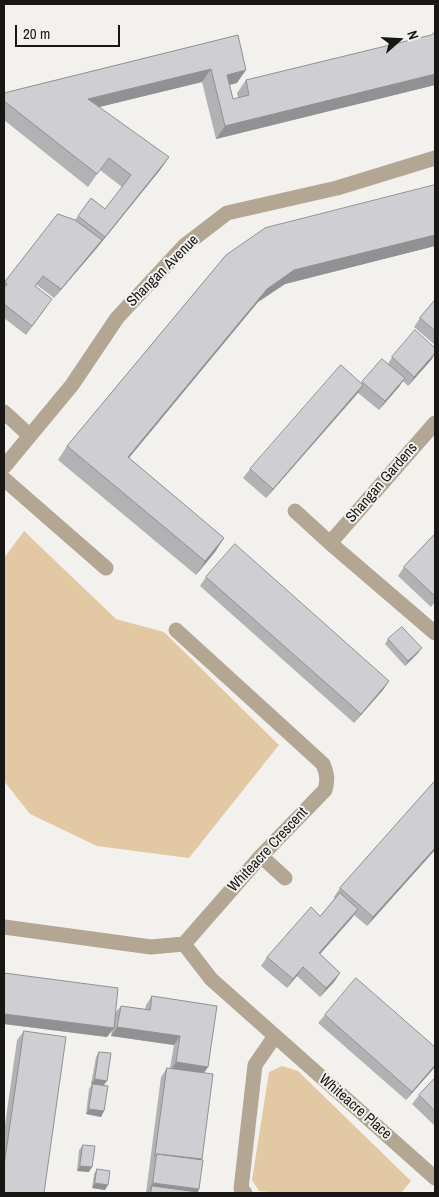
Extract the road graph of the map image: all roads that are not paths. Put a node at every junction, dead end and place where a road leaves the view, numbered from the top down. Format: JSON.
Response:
{"nodes":[{"id":1,"x":435,"y":158,"type":"edge"},
{"id":2,"x":4,"y":412,"type":"edge"},
{"id":3,"x":435,"y":424,"type":"edge"},
{"id":4,"x":29,"y":434,"type":"junction"},
{"id":5,"x":4,"y":467,"type":"edge"},
{"id":6,"x":4,"y":479,"type":"edge"},
{"id":7,"x":295,"y":511,"type":"dead end"},
{"id":8,"x":330,"y":543,"type":"junction"},
{"id":9,"x":106,"y":568,"type":"dead end"},
{"id":10,"x":176,"y":630,"type":"dead end"},
{"id":11,"x":435,"y":633,"type":"edge"},
{"id":12,"x":261,"y":856,"type":"junction"},
{"id":13,"x":285,"y":878,"type":"dead end"},
{"id":14,"x":4,"y":927,"type":"edge"},
{"id":15,"x":184,"y":944,"type":"junction"},
{"id":16,"x":275,"y":1036,"type":"junction"},
{"id":17,"x":435,"y":1178,"type":"edge"},
{"id":18,"x":244,"y":1193,"type":"edge"}],
"edges":[{"from":1,"to":4,"type":"street","name":"Shangan Avenue"},
{"from":2,"to":4,"type":"street"},
{"from":3,"to":8,"type":"street","name":"Shangan Gardens"},
{"from":4,"to":5,"type":"street"},
{"from":6,"to":9,"type":"street"},
{"from":7,"to":8,"type":"street"},
{"from":8,"to":11,"type":"street"},
{"from":10,"to":12,"type":"street","name":"Whiteacre Crescent"},
{"from":12,"to":13,"type":"street"},
{"from":12,"to":15,"type":"street","name":"Whiteacre Crescent"},
{"from":14,"to":15,"type":"street"},
{"from":15,"to":16,"type":"street","name":"Whiteacre Place"},
{"from":16,"to":17,"type":"street","name":"Whiteacre Place"},
{"from":16,"to":18,"type":"street"}]}
